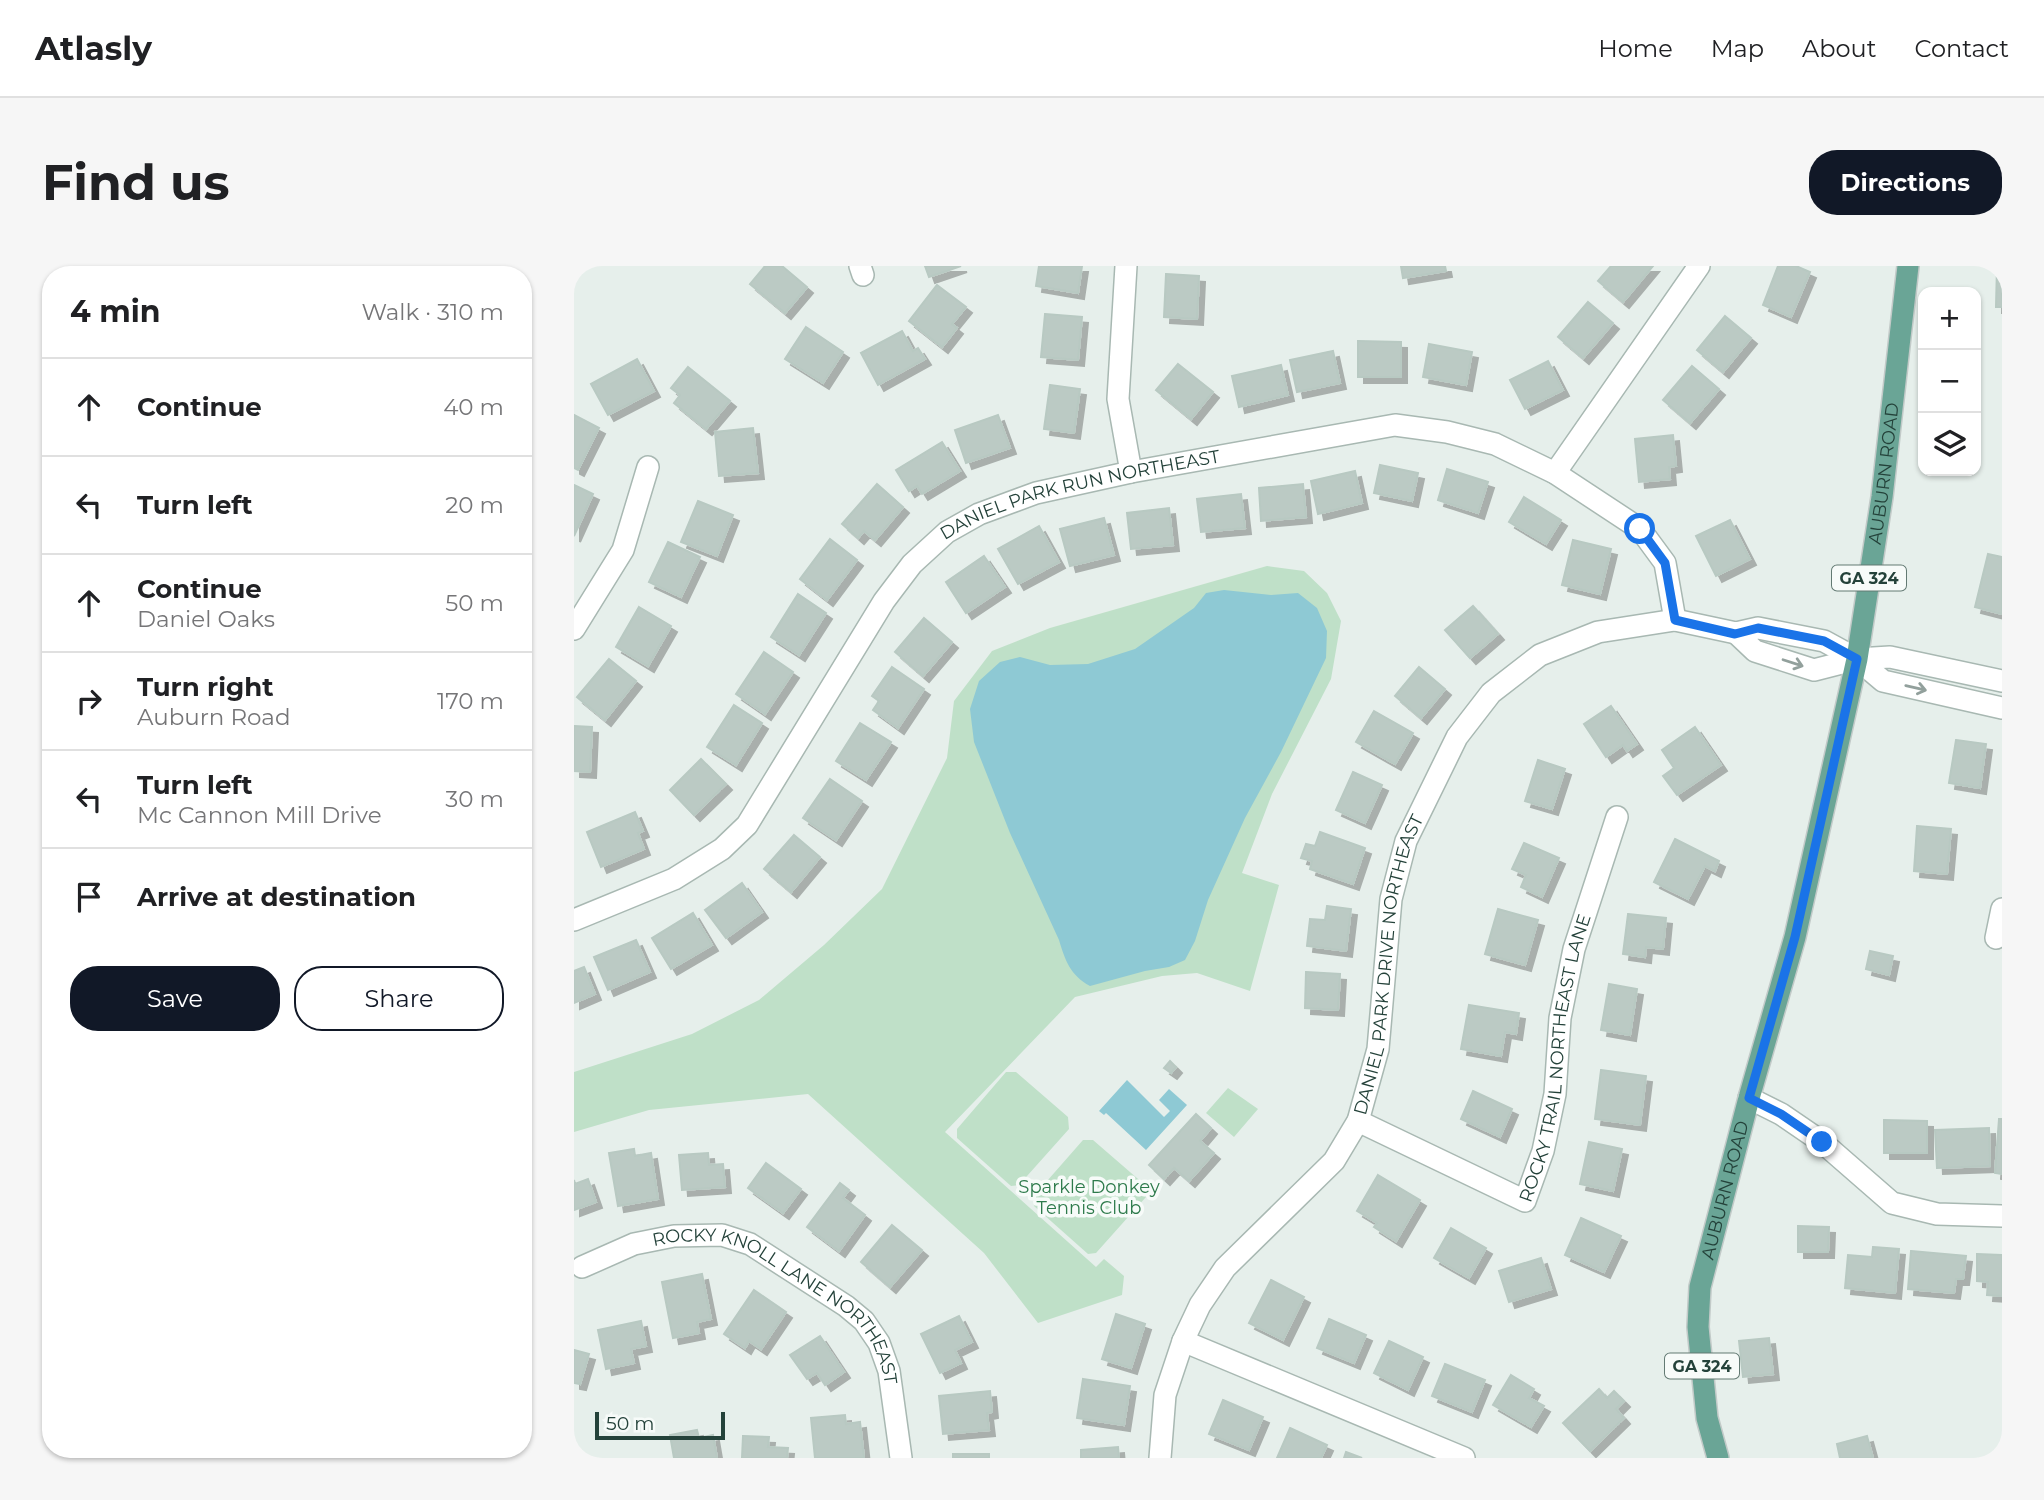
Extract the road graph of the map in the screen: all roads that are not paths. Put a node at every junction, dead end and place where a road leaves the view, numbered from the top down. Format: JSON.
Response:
{"nodes":[{"id":1,"x":1126,"y":266,"type":"edge"},
{"id":2,"x":1699,"y":266,"type":"edge"},
{"id":3,"x":1908,"y":266,"type":"edge"},
{"id":4,"x":648,"y":467,"type":"dead end"},
{"id":5,"x":1131,"y":472,"type":"junction"},
{"id":6,"x":1555,"y":473,"type":"junction"},
{"id":7,"x":1675,"y":620,"type":"junction"},
{"id":8,"x":574,"y":629,"type":"edge"},
{"id":9,"x":1735,"y":634,"type":"junction"},
{"id":10,"x":1857,"y":659,"type":"junction"},
{"id":11,"x":2002,"y":681,"type":"edge"},
{"id":12,"x":2002,"y":708,"type":"edge"},
{"id":13,"x":1617,"y":817,"type":"dead end"},
{"id":14,"x":2002,"y":909,"type":"edge"},
{"id":15,"x":576,"y":913,"type":"edge"},
{"id":16,"x":1996,"y":937,"type":"dead end"},
{"id":17,"x":1749,"y":1098,"type":"junction"},
{"id":18,"x":1358,"y":1121,"type":"junction"},
{"id":19,"x":2002,"y":1216,"type":"edge"},
{"id":20,"x":582,"y":1267,"type":"dead end"},
{"id":21,"x":1183,"y":1341,"type":"junction"},
{"id":22,"x":901,"y":1458,"type":"edge"},
{"id":23,"x":1160,"y":1458,"type":"edge"},
{"id":24,"x":1464,"y":1458,"type":"edge"},
{"id":25,"x":1718,"y":1458,"type":"edge"}],
"edges":[{"from":1,"to":5,"type":"street"},
{"from":2,"to":6,"type":"street"},
{"from":3,"to":10,"type":"main road","name":"AUBURN ROAD","number":"GA 324"},
{"from":4,"to":8,"type":"street"},
{"from":5,"to":6,"type":"street","name":"DANIEL PARK RUN NORTHEAST"},
{"from":5,"to":15,"type":"street","name":"DANIEL PARK RUN NORTHEAST"},
{"from":6,"to":7,"type":"street","name":"DANIEL PARK RUN NORTHEAST"},
{"from":7,"to":9,"type":"street","name":"DANIEL PARK DRIVE NORTHEAST"},
{"from":7,"to":18,"type":"street","name":"DANIEL PARK DRIVE NORTHEAST"},
{"from":9,"to":10,"type":"street"},
{"from":9,"to":10,"type":"street","one_way":true},
{"from":10,"to":11,"type":"street"},
{"from":10,"to":12,"type":"street","one_way":true},
{"from":10,"to":17,"type":"main road","name":"AUBURN ROAD","number":"GA 324"},
{"from":13,"to":18,"type":"street","name":"ROCKY TRAIL NORTHEAST LANE"},
{"from":14,"to":16,"type":"street"},
{"from":17,"to":19,"type":"street"},
{"from":17,"to":25,"type":"main road","name":"AUBURN ROAD","number":"GA 324"},
{"from":18,"to":21,"type":"street","name":"DANIEL PARK DRIVE NORTHEAST"},
{"from":20,"to":22,"type":"street","name":"ROCKY KNOLL LANE NORTHEAST"},
{"from":21,"to":23,"type":"street","name":"DANIEL PARK DRIVE NORTHEAST"},
{"from":21,"to":24,"type":"street"}]}
